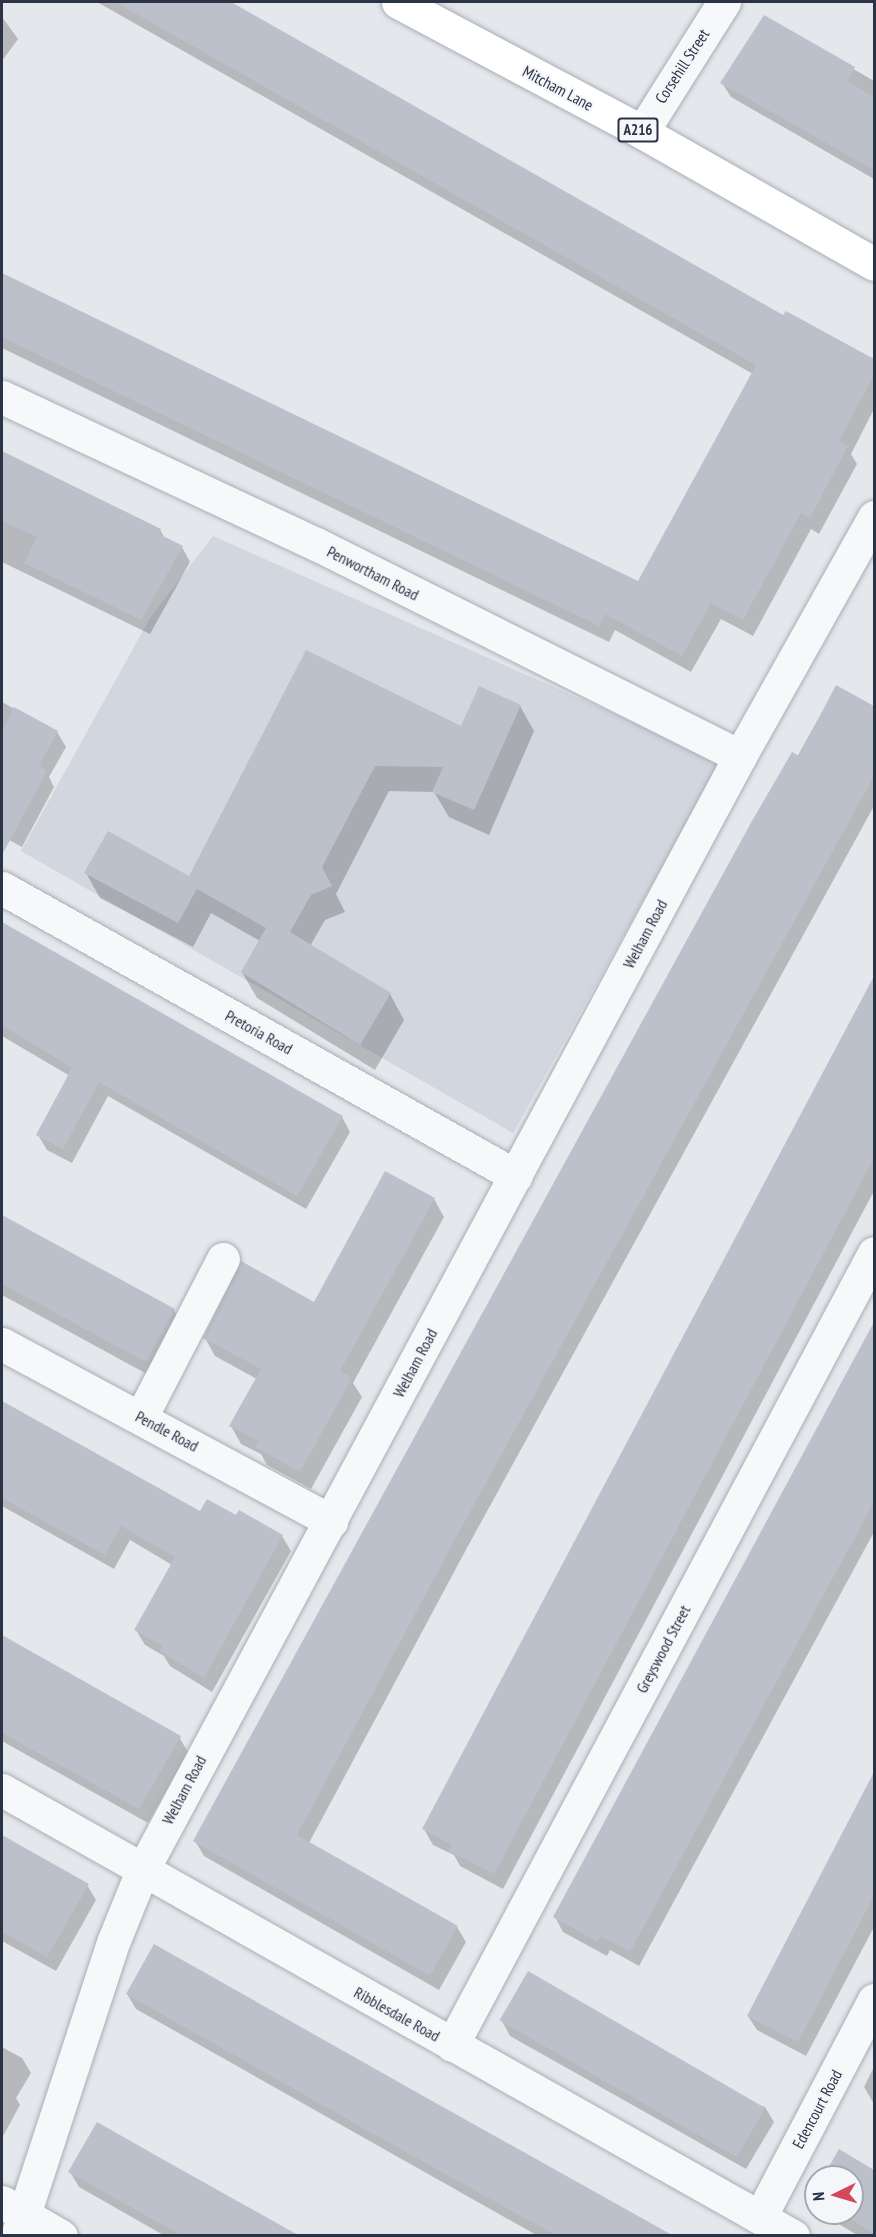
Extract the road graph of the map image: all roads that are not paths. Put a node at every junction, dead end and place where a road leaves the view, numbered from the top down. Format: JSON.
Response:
{"nodes":[{"id":1,"x":398,"y":2,"type":"edge"},
{"id":2,"x":724,"y":2,"type":"edge"},
{"id":3,"x":642,"y":132,"type":"junction"},
{"id":4,"x":874,"y":264,"type":"edge"},
{"id":5,"x":2,"y":397,"type":"edge"},
{"id":6,"x":874,"y":517,"type":"edge"},
{"id":7,"x":740,"y":756,"type":"junction"},
{"id":8,"x":2,"y":888,"type":"edge"},
{"id":9,"x":516,"y":1176,"type":"junction"},
{"id":10,"x":874,"y":1253,"type":"edge"},
{"id":11,"x":223,"y":1259,"type":"dead end"},
{"id":12,"x":2,"y":1344,"type":"edge"},
{"id":13,"x":141,"y":1417,"type":"junction"},
{"id":14,"x":331,"y":1521,"type":"junction"},
{"id":15,"x":2,"y":1790,"type":"edge"},
{"id":16,"x":142,"y":1871,"type":"junction"},
{"id":17,"x":874,"y":2000,"type":"edge"},
{"id":18,"x":452,"y":2044,"type":"junction"},
{"id":19,"x":14,"y":2217,"type":"edge"},
{"id":20,"x":760,"y":2217,"type":"junction"},
{"id":21,"x":62,"y":2235,"type":"edge"},
{"id":22,"x":793,"y":2235,"type":"edge"}],
"edges":[{"from":1,"to":3,"type":"main road","name":"Mitcham Lane","number":"A216"},
{"from":2,"to":3,"type":"street","name":"Corsehill Street"},
{"from":3,"to":4,"type":"main road","name":"Mitcham Lane","number":"A216"},
{"from":5,"to":7,"type":"street","name":"Penwortham Road"},
{"from":6,"to":7,"type":"street","name":"Welham Road"},
{"from":7,"to":9,"type":"street","name":"Welham Road"},
{"from":8,"to":9,"type":"street","name":"Pretoria Road"},
{"from":9,"to":14,"type":"street","name":"Welham Road"},
{"from":10,"to":18,"type":"street","name":"Greyswood Street"},
{"from":11,"to":13,"type":"street"},
{"from":12,"to":13,"type":"street","name":"Pendle Road"},
{"from":13,"to":14,"type":"street","name":"Pendle Road"},
{"from":14,"to":16,"type":"street","name":"Welham Road"},
{"from":15,"to":16,"type":"street","name":"Ribblesdale Road"},
{"from":16,"to":18,"type":"street","name":"Ribblesdale Road"},
{"from":16,"to":19,"type":"street","name":"Welham Road"},
{"from":17,"to":20,"type":"street","name":"Edencourt Road"},
{"from":18,"to":20,"type":"street","name":"Ribblesdale Road"},
{"from":19,"to":21,"type":"street"},
{"from":20,"to":22,"type":"street","name":"Ribblesdale Road"}]}
